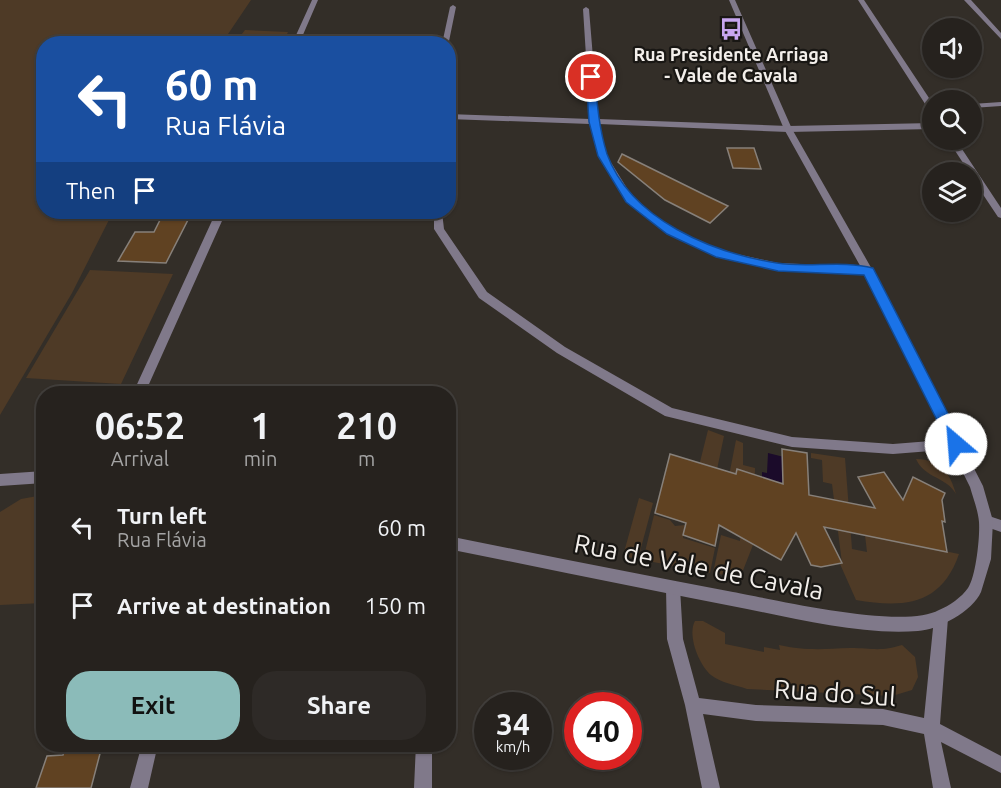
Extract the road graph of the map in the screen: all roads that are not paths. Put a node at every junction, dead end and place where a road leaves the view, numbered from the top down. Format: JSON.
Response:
{"nodes":[{"id":1,"x":315,"y":0,"type":"edge"},
{"id":2,"x":732,"y":0,"type":"edge"},
{"id":3,"x":861,"y":0,"type":"edge"},
{"id":4,"x":967,"y":0,"type":"edge"},
{"id":5,"x":453,"y":8,"type":"dead end"},
{"id":6,"x":586,"y":9,"type":"dead end"},
{"id":7,"x":299,"y":36,"type":"edge"},
{"id":8,"x":448,"y":36,"type":"edge"},
{"id":9,"x":1001,"y":38,"type":"edge"},
{"id":10,"x":922,"y":93,"type":"edge"},
{"id":11,"x":1001,"y":104,"type":"edge"},
{"id":12,"x":982,"y":105,"type":"edge"},
{"id":13,"x":456,"y":116,"type":"edge"},
{"id":14,"x":594,"y":122,"type":"junction"},
{"id":15,"x":922,"y":126,"type":"edge"},
{"id":16,"x":788,"y":129,"type":"junction"},
{"id":17,"x":959,"y":150,"type":"edge"},
{"id":18,"x":1001,"y":214,"type":"edge"},
{"id":19,"x":218,"y":219,"type":"edge"},
{"id":20,"x":438,"y":219,"type":"edge"},
{"id":21,"x":868,"y":271,"type":"junction"},
{"id":22,"x":143,"y":386,"type":"edge"},
{"id":23,"x":956,"y":444,"type":"junction"},
{"id":24,"x":36,"y":478,"type":"edge"},
{"id":25,"x":0,"y":480,"type":"edge"},
{"id":26,"x":986,"y":521,"type":"junction"},
{"id":27,"x":1001,"y":526,"type":"edge"},
{"id":28,"x":456,"y":544,"type":"edge"},
{"id":29,"x":673,"y":588,"type":"junction"},
{"id":30,"x":941,"y":618,"type":"junction"},
{"id":31,"x":693,"y":705,"type":"junction"},
{"id":32,"x":931,"y":728,"type":"junction"},
{"id":33,"x":148,"y":752,"type":"edge"},
{"id":34,"x":424,"y":752,"type":"edge"},
{"id":35,"x":1001,"y":765,"type":"edge"},
{"id":36,"x":139,"y":788,"type":"edge"},
{"id":37,"x":423,"y":788,"type":"edge"},
{"id":38,"x":711,"y":788,"type":"edge"},
{"id":39,"x":942,"y":788,"type":"edge"}],
"edges":[{"from":1,"to":7,"type":"street"},
{"from":2,"to":16,"type":"street"},
{"from":3,"to":10,"type":"street"},
{"from":4,"to":9,"type":"street"},
{"from":5,"to":8,"type":"street"},
{"from":6,"to":14,"type":"street"},
{"from":11,"to":12,"type":"street"},
{"from":13,"to":14,"type":"street"},
{"from":14,"to":16,"type":"street"},
{"from":14,"to":21,"type":"street"},
{"from":15,"to":16,"type":"street"},
{"from":16,"to":21,"type":"street"},
{"from":17,"to":18,"type":"street"},
{"from":19,"to":22,"type":"street"},
{"from":20,"to":23,"type":"street"},
{"from":21,"to":23,"type":"street"},
{"from":23,"to":26,"type":"street"},
{"from":24,"to":25,"type":"street"},
{"from":26,"to":27,"type":"street"},
{"from":26,"to":30,"type":"street"},
{"from":28,"to":29,"type":"street","name":"Rua de Vale de Cavala"},
{"from":29,"to":30,"type":"street","name":"Rua de Vale de Cavala"},
{"from":29,"to":31,"type":"street"},
{"from":30,"to":32,"type":"street"},
{"from":31,"to":32,"type":"street","name":"Rua do Sul"},
{"from":31,"to":38,"type":"street"},
{"from":32,"to":35,"type":"street","name":"Rua do Sul"},
{"from":32,"to":39,"type":"street"},
{"from":33,"to":36,"type":"street"},
{"from":34,"to":37,"type":"street"}]}
